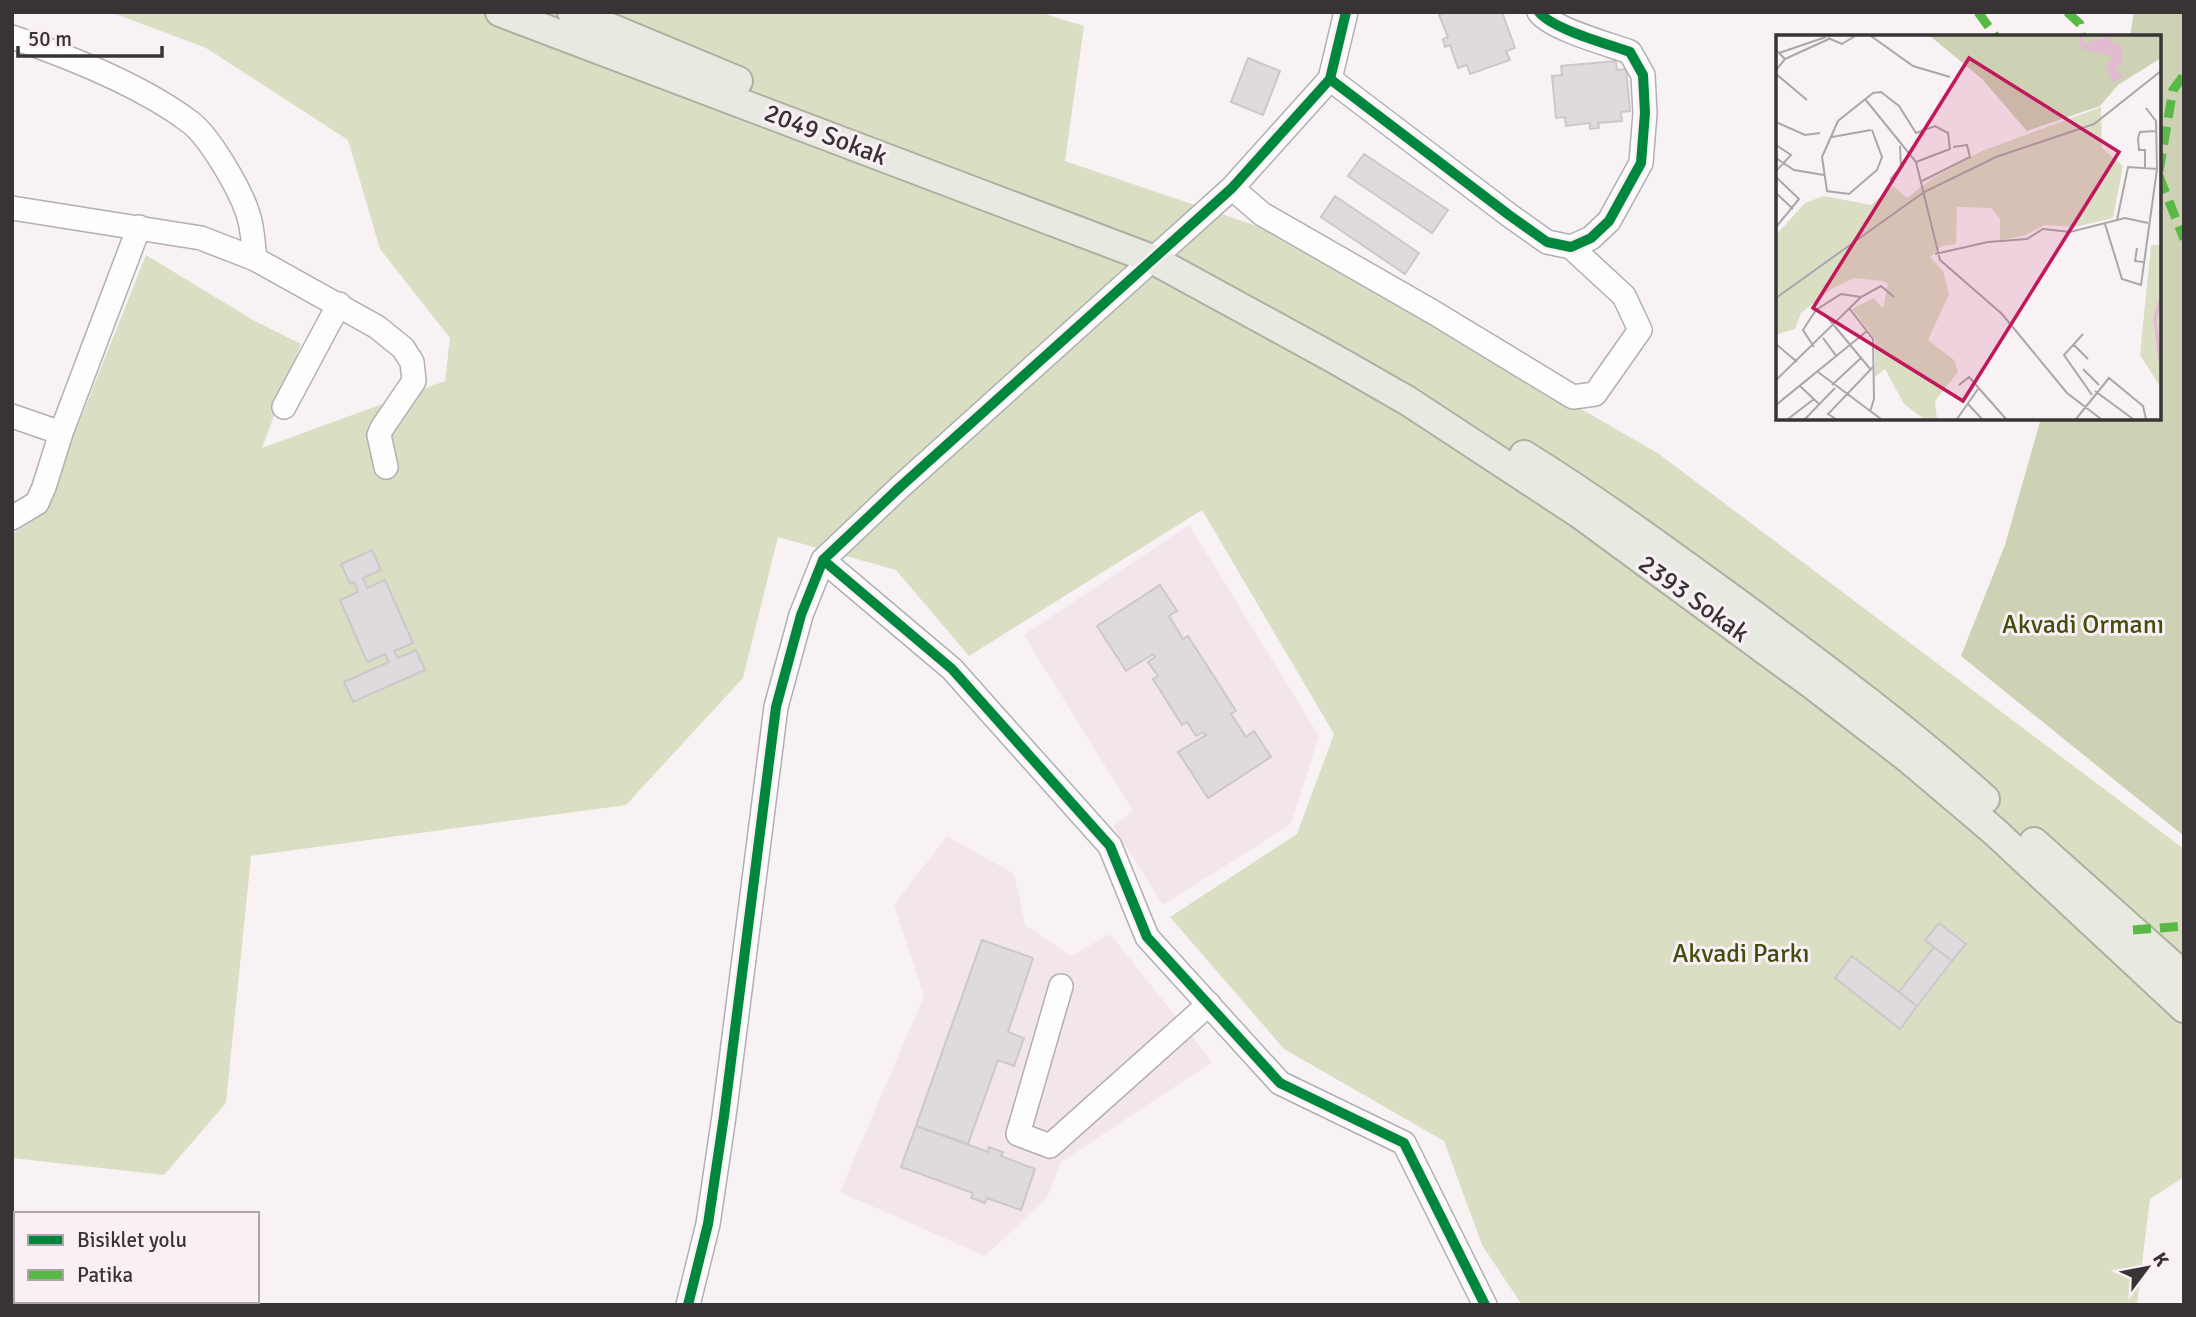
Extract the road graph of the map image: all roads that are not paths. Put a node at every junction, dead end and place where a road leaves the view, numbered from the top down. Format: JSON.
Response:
{"nodes":[{"id":1,"x":500,"y":12,"type":"edge"},
{"id":2,"x":572,"y":12,"type":"edge"},
{"id":3,"x":1346,"y":12,"type":"edge"},
{"id":4,"x":1539,"y":12,"type":"edge"},
{"id":5,"x":12,"y":37,"type":"edge"},
{"id":6,"x":1330,"y":79,"type":"junction"},
{"id":7,"x":1232,"y":188,"type":"junction"},
{"id":8,"x":12,"y":208,"type":"edge"},
{"id":9,"x":139,"y":227,"type":"junction"},
{"id":10,"x":1571,"y":247,"type":"junction"},
{"id":11,"x":1159,"y":253,"type":"junction"},
{"id":12,"x":254,"y":259,"type":"junction"},
{"id":13,"x":339,"y":304,"type":"junction"},
{"id":14,"x":284,"y":407,"type":"dead end"},
{"id":15,"x":12,"y":416,"type":"edge"},
{"id":16,"x":61,"y":433,"type":"junction"},
{"id":17,"x":386,"y":467,"type":"dead end"},
{"id":18,"x":12,"y":518,"type":"edge"},
{"id":19,"x":822,"y":560,"type":"junction"},
{"id":20,"x":2184,"y":976,"type":"edge"},
{"id":21,"x":1061,"y":986,"type":"dead end"},
{"id":22,"x":1209,"y":1004,"type":"junction"},
{"id":23,"x":2184,"y":1008,"type":"edge"},
{"id":24,"x":688,"y":1305,"type":"edge"},
{"id":25,"x":1485,"y":1305,"type":"edge"}],
"edges":[{"from":1,"to":11,"type":"main road","name":"2049 Sokak"},
{"from":2,"to":11,"type":"main road","name":"2049 Sokak"},
{"from":3,"to":6,"type":"street"},
{"from":4,"to":10,"type":"street"},
{"from":5,"to":12,"type":"street"},
{"from":6,"to":7,"type":"street"},
{"from":6,"to":10,"type":"street"},
{"from":7,"to":10,"type":"street"},
{"from":7,"to":11,"type":"street"},
{"from":8,"to":9,"type":"street"},
{"from":9,"to":12,"type":"street"},
{"from":9,"to":16,"type":"street"},
{"from":11,"to":19,"type":"street"},
{"from":11,"to":20,"type":"main road","name":"2393 Sokak"},
{"from":11,"to":23,"type":"main road","name":"2393 Sokak"},
{"from":12,"to":13,"type":"street"},
{"from":13,"to":14,"type":"street"},
{"from":13,"to":17,"type":"street"},
{"from":15,"to":16,"type":"street"},
{"from":16,"to":18,"type":"street"},
{"from":19,"to":22,"type":"street"},
{"from":19,"to":24,"type":"street"},
{"from":21,"to":22,"type":"street"},
{"from":22,"to":25,"type":"street"}]}
